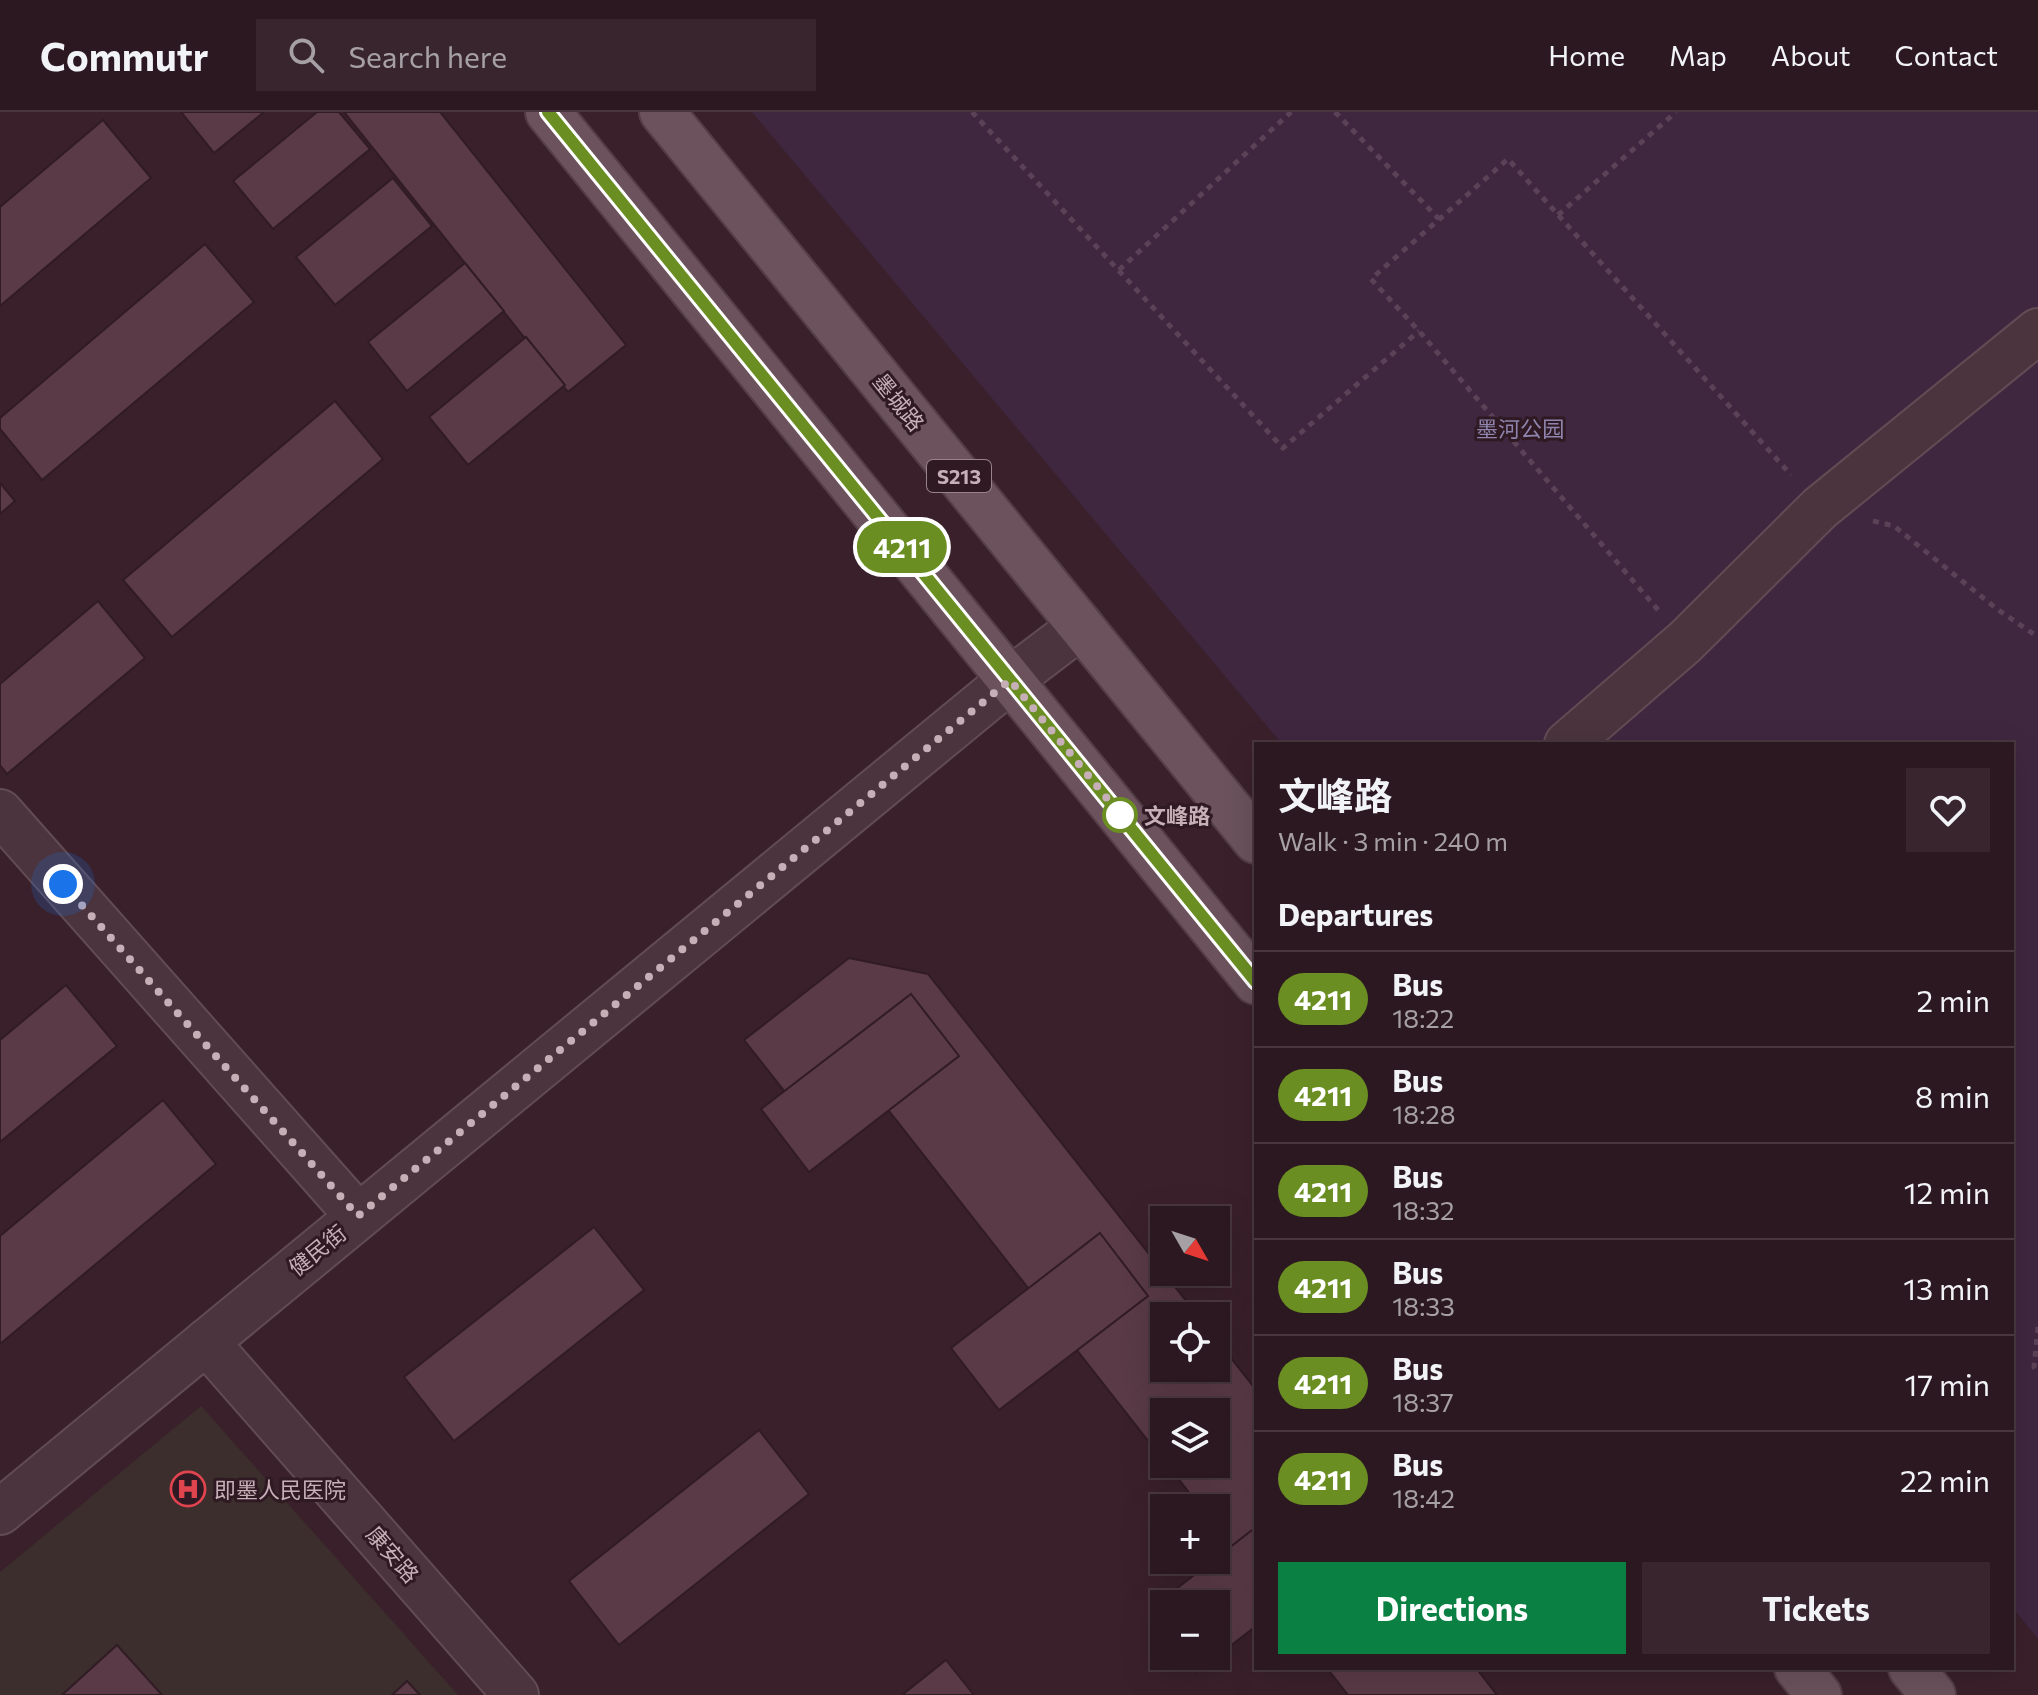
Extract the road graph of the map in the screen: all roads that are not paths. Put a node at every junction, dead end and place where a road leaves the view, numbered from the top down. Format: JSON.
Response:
{"nodes":[{"id":1,"x":548,"y":112,"type":"edge"},
{"id":2,"x":662,"y":112,"type":"edge"},
{"id":3,"x":2038,"y":331,"type":"edge"},
{"id":4,"x":1081,"y":626,"type":"junction"},
{"id":5,"x":1010,"y":680,"type":"junction"},
{"id":6,"x":1569,"y":742,"type":"edge"},
{"id":7,"x":0,"y":812,"type":"edge"},
{"id":8,"x":1254,"y":839,"type":"edge"},
{"id":9,"x":1254,"y":980,"type":"edge"},
{"id":10,"x":358,"y":1216,"type":"junction"},
{"id":11,"x":206,"y":1342,"type":"junction"},
{"id":12,"x":0,"y":1512,"type":"edge"},
{"id":13,"x":1799,"y":1670,"type":"edge"},
{"id":14,"x":1913,"y":1670,"type":"edge"},
{"id":15,"x":516,"y":1695,"type":"edge"},
{"id":16,"x":1819,"y":1695,"type":"edge"},
{"id":17,"x":1933,"y":1695,"type":"edge"}],
"edges":[{"from":1,"to":5,"type":"main road"},
{"from":2,"to":4,"type":"main road","name":"墨城路","number":"S213"},
{"from":3,"to":6,"type":"street"},
{"from":4,"to":5,"type":"street","name":"健民街"},
{"from":4,"to":8,"type":"main road","name":"墨城路","number":"S213"},
{"from":5,"to":9,"type":"main road"},
{"from":5,"to":10,"type":"street","name":"健民街"},
{"from":7,"to":10,"type":"street"},
{"from":10,"to":11,"type":"street","name":"健民街"},
{"from":11,"to":12,"type":"street","name":"健民街"},
{"from":11,"to":15,"type":"street","name":"康安路"},
{"from":13,"to":16,"type":"main road"},
{"from":14,"to":17,"type":"main road"}]}
